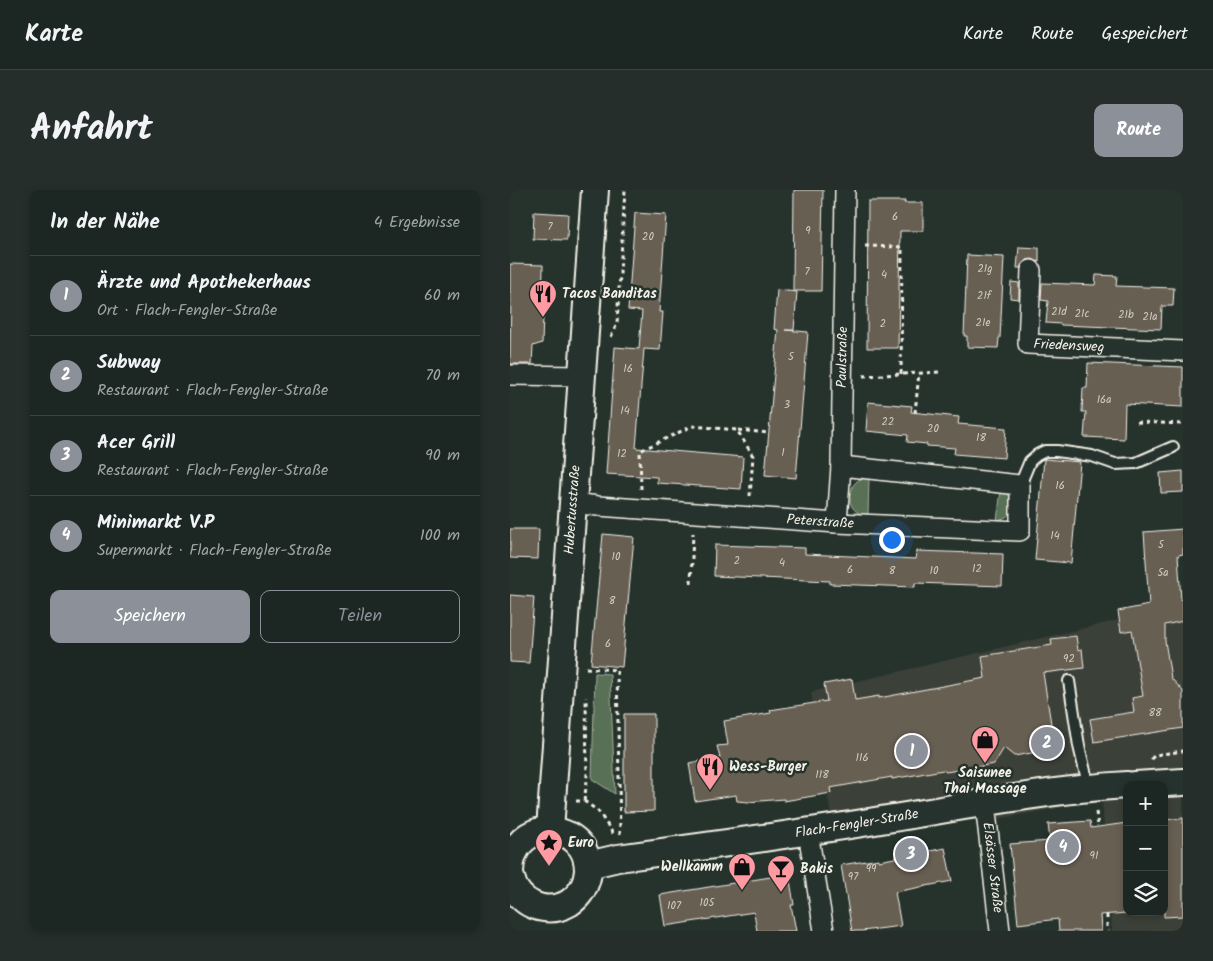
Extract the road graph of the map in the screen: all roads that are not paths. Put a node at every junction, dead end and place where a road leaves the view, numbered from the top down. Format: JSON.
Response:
{"nodes":[{"id":1,"x":595,"y":190,"type":"edge"},
{"id":2,"x":845,"y":190,"type":"edge"},
{"id":3,"x":1031,"y":270,"type":"dead end"},
{"id":4,"x":1183,"y":351,"type":"edge"},
{"id":5,"x":510,"y":375,"type":"edge"},
{"id":6,"x":581,"y":376,"type":"junction"},
{"id":7,"x":1173,"y":447,"type":"dead end"},
{"id":8,"x":841,"y":466,"type":"junction"},
{"id":9,"x":1020,"y":484,"type":"junction"},
{"id":10,"x":573,"y":503,"type":"junction"},
{"id":11,"x":837,"y":523,"type":"junction"},
{"id":12,"x":1069,"y":682,"type":"dead end"},
{"id":13,"x":1183,"y":782,"type":"edge"},
{"id":14,"x":1168,"y":783,"type":"edge"},
{"id":15,"x":1123,"y":786,"type":"edge"},
{"id":16,"x":1092,"y":796,"type":"junction"},
{"id":17,"x":985,"y":804,"type":"junction"},
{"id":18,"x":550,"y":830,"type":"junction"},
{"id":19,"x":808,"y":832,"type":"junction"},
{"id":20,"x":588,"y":864,"type":"junction"},
{"id":21,"x":510,"y":873,"type":"edge"},
{"id":22,"x":551,"y":920,"type":"edge"},
{"id":23,"x":824,"y":931,"type":"edge"},
{"id":24,"x":1000,"y":931,"type":"edge"}],
"edges":[{"from":1,"to":6,"type":"street","name":"Hubertusstraße"},
{"from":2,"to":8,"type":"street","name":"Paulstraße"},
{"from":3,"to":4,"type":"street","name":"Friedensweg"},
{"from":5,"to":6,"type":"street"},
{"from":6,"to":10,"type":"street","name":"Hubertusstraße"},
{"from":7,"to":9,"type":"lane","name":"Peterstraße"},
{"from":8,"to":9,"type":"street"},
{"from":8,"to":11,"type":"street","name":"Paulstraße"},
{"from":9,"to":11,"type":"street","name":"Peterstraße"},
{"from":10,"to":11,"type":"street","name":"Peterstraße"},
{"from":10,"to":18,"type":"street","name":"Hubertusstraße"},
{"from":12,"to":16,"type":"lane"},
{"from":13,"to":14,"type":"street"},
{"from":15,"to":16,"type":"street","name":"Flach-Fengler-Straße"},
{"from":16,"to":17,"type":"street","name":"Flach-Fengler-Straße"},
{"from":17,"to":19,"type":"street","name":"Flach-Fengler-Straße"},
{"from":17,"to":24,"type":"street","name":"Elsässer Straße"},
{"from":18,"to":20,"type":"street"},
{"from":18,"to":21,"type":"street"},
{"from":19,"to":20,"type":"street","name":"Flach-Fengler-Straße"},
{"from":19,"to":23,"type":"street"},
{"from":20,"to":22,"type":"street"},
{"from":21,"to":22,"type":"street"}]}
